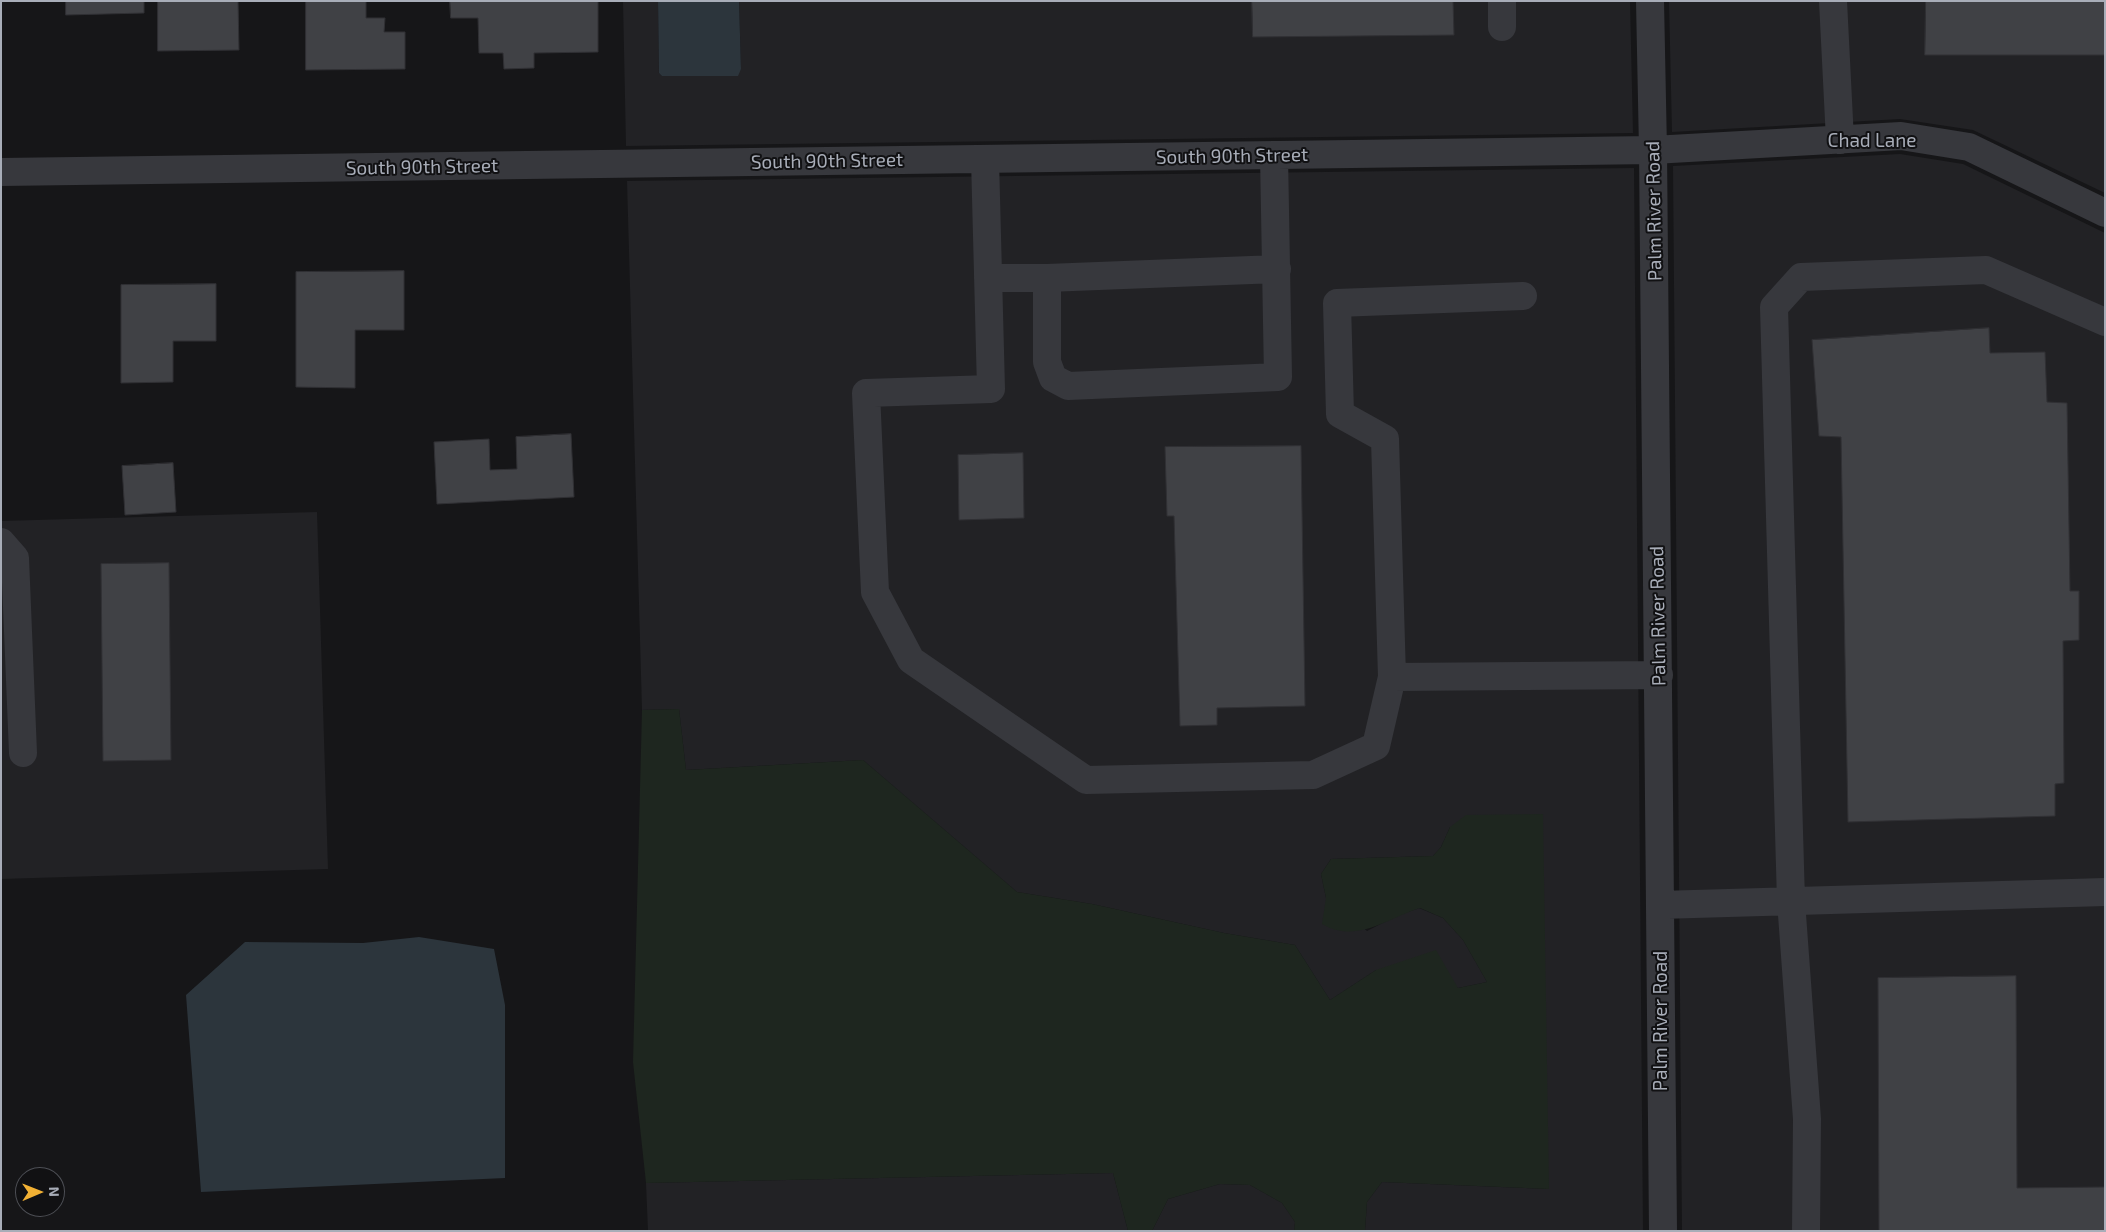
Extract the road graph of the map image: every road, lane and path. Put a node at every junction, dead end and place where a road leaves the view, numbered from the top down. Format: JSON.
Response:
{"nodes":[{"id":1,"x":1650,"y":1,"type":"edge"},
{"id":2,"x":1833,"y":1,"type":"edge"},
{"id":3,"x":1840,"y":140,"type":"junction"},
{"id":4,"x":1654,"y":150,"type":"junction"},
{"id":5,"x":1274,"y":155,"type":"junction"},
{"id":6,"x":985,"y":159,"type":"junction"},
{"id":7,"x":1,"y":172,"type":"edge"},
{"id":8,"x":2105,"y":213,"type":"edge"},
{"id":9,"x":1277,"y":269,"type":"junction"},
{"id":10,"x":988,"y":278,"type":"junction"},
{"id":11,"x":1047,"y":278,"type":"junction"},
{"id":12,"x":1523,"y":296,"type":"dead end"},
{"id":13,"x":2105,"y":322,"type":"edge"},
{"id":14,"x":1,"y":542,"type":"edge"},
{"id":15,"x":1659,"y":675,"type":"junction"},
{"id":16,"x":1392,"y":677,"type":"junction"},
{"id":17,"x":23,"y":752,"type":"dead end"},
{"id":18,"x":2105,"y":892,"type":"edge"},
{"id":19,"x":1791,"y":901,"type":"junction"},
{"id":20,"x":1660,"y":905,"type":"junction"},
{"id":21,"x":1663,"y":1231,"type":"edge"},
{"id":22,"x":1806,"y":1231,"type":"edge"}],
"edges":[{"from":1,"to":4,"type":"street","name":"Palm River Road"},
{"from":2,"to":3,"type":"street"},
{"from":3,"to":4,"type":"street","name":"Chad Lane"},
{"from":3,"to":8,"type":"street","name":"Chad Lane"},
{"from":4,"to":5,"type":"street","name":"South 90th Street"},
{"from":4,"to":15,"type":"street","name":"Palm River Road"},
{"from":5,"to":6,"type":"street","name":"South 90th Street"},
{"from":5,"to":9,"type":"street"},
{"from":6,"to":7,"type":"street","name":"South 90th Street"},
{"from":6,"to":10,"type":"street"},
{"from":9,"to":11,"type":"street"},
{"from":9,"to":11,"type":"street"},
{"from":10,"to":11,"type":"street"},
{"from":10,"to":16,"type":"street"},
{"from":12,"to":16,"type":"street"},
{"from":13,"to":19,"type":"street"},
{"from":14,"to":17,"type":"street"},
{"from":15,"to":16,"type":"street"},
{"from":15,"to":20,"type":"street","name":"Palm River Road"},
{"from":18,"to":19,"type":"street"},
{"from":19,"to":20,"type":"street"},
{"from":19,"to":22,"type":"street"},
{"from":20,"to":21,"type":"street","name":"Palm River Road"}]}
